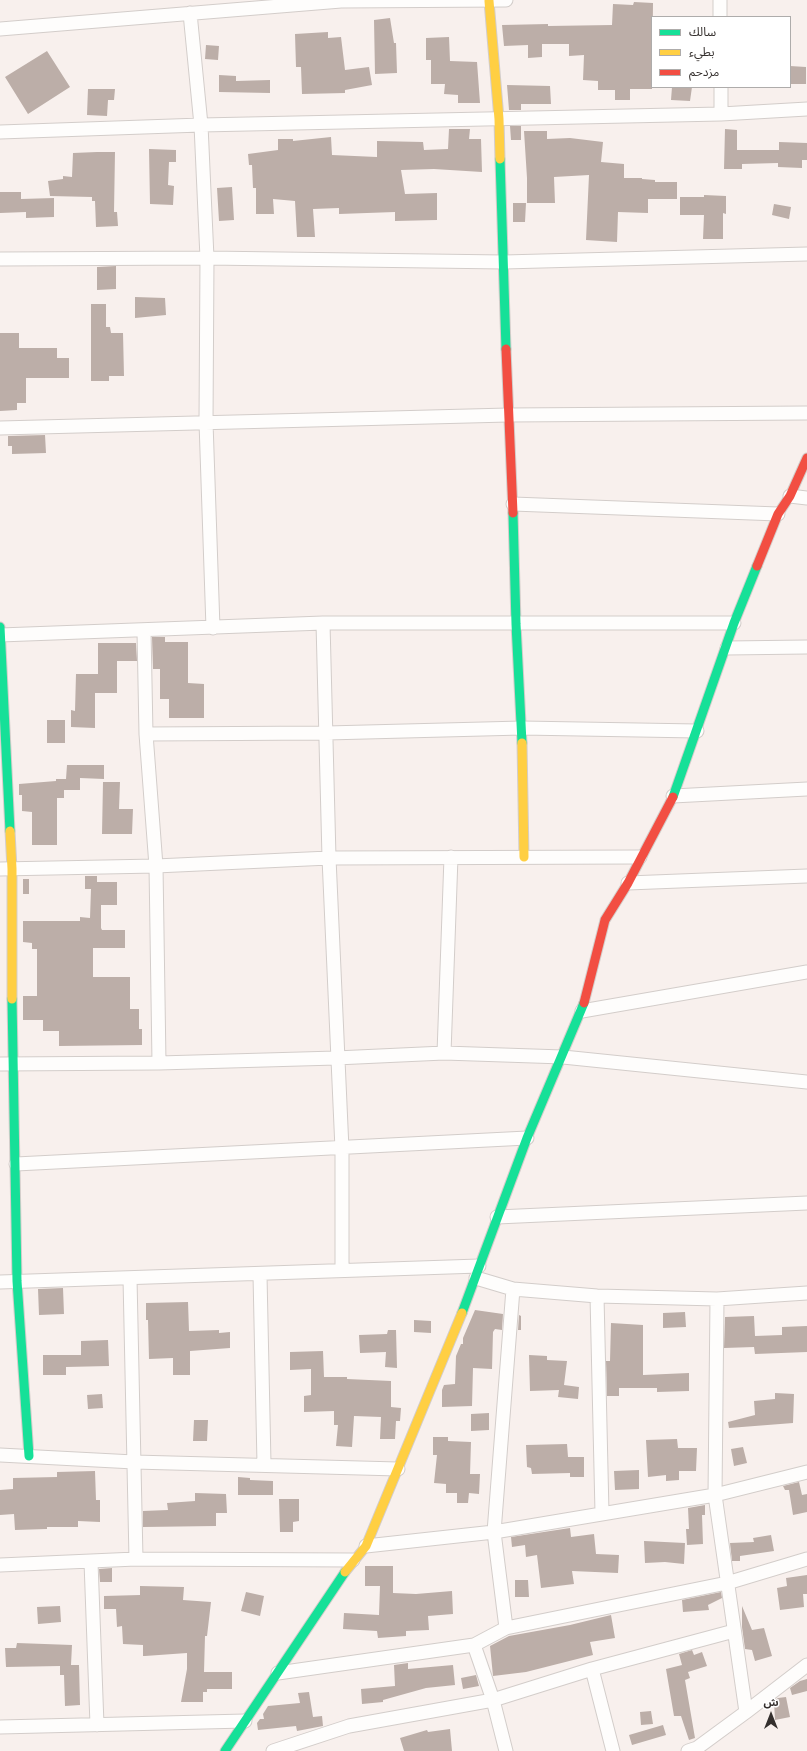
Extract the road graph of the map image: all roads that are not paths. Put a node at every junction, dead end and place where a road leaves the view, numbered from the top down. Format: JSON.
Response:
{"nodes":[{"id":1,"x":506,"y":0,"type":"edge"},
{"id":2,"x":720,"y":0,"type":"edge"},
{"id":3,"x":341,"y":1,"type":"edge"},
{"id":4,"x":489,"y":1,"type":"junction"},
{"id":5,"x":190,"y":13,"type":"junction"},
{"id":6,"x":720,"y":16,"type":"edge"},
{"id":7,"x":0,"y":29,"type":"edge"},
{"id":8,"x":721,"y":88,"type":"edge"},
{"id":9,"x":807,"y":109,"type":"edge"},
{"id":10,"x":721,"y":114,"type":"junction"},
{"id":11,"x":499,"y":119,"type":"junction"},
{"id":12,"x":201,"y":125,"type":"junction"},
{"id":13,"x":0,"y":132,"type":"edge"},
{"id":14,"x":807,"y":254,"type":"edge"},
{"id":15,"x":207,"y":258,"type":"junction"},
{"id":16,"x":0,"y":259,"type":"edge"},
{"id":17,"x":504,"y":262,"type":"junction"},
{"id":18,"x":807,"y":413,"type":"edge"},
{"id":19,"x":508,"y":415,"type":"junction"},
{"id":20,"x":206,"y":422,"type":"junction"},
{"id":21,"x":0,"y":428,"type":"edge"},
{"id":22,"x":807,"y":458,"type":"edge"},
{"id":23,"x":790,"y":496,"type":"junction"},
{"id":24,"x":807,"y":498,"type":"edge"},
{"id":25,"x":514,"y":504,"type":"junction"},
{"id":26,"x":778,"y":514,"type":"junction"},
{"id":27,"x":734,"y":622,"type":"junction"},
{"id":28,"x":323,"y":623,"type":"junction"},
{"id":29,"x":516,"y":624,"type":"junction"},
{"id":30,"x":0,"y":627,"type":"edge"},
{"id":31,"x":213,"y":628,"type":"junction"},
{"id":32,"x":144,"y":631,"type":"junction"},
{"id":33,"x":0,"y":635,"type":"edge"},
{"id":34,"x":807,"y":647,"type":"edge"},
{"id":35,"x":727,"y":648,"type":"junction"},
{"id":36,"x":522,"y":728,"type":"junction"},
{"id":37,"x":698,"y":731,"type":"junction"},
{"id":38,"x":327,"y":733,"type":"junction"},
{"id":39,"x":146,"y":734,"type":"junction"},
{"id":40,"x":807,"y":789,"type":"edge"},
{"id":41,"x":673,"y":796,"type":"junction"},
{"id":42,"x":524,"y":856,"type":"junction"},
{"id":43,"x":451,"y":857,"type":"junction"},
{"id":44,"x":640,"y":857,"type":"junction"},
{"id":45,"x":329,"y":858,"type":"junction"},
{"id":46,"x":156,"y":866,"type":"junction"},
{"id":47,"x":6,"y":869,"type":"edge"},
{"id":48,"x":807,"y":876,"type":"edge"},
{"id":49,"x":628,"y":883,"type":"junction"},
{"id":50,"x":807,"y":972,"type":"edge"},
{"id":51,"x":582,"y":1011,"type":"junction"},
{"id":52,"x":444,"y":1053,"type":"junction"},
{"id":53,"x":563,"y":1057,"type":"junction"},
{"id":54,"x":336,"y":1058,"type":"junction"},
{"id":55,"x":159,"y":1063,"type":"junction"},
{"id":56,"x":6,"y":1064,"type":"edge"},
{"id":57,"x":807,"y":1082,"type":"edge"},
{"id":58,"x":527,"y":1138,"type":"junction"},
{"id":59,"x":342,"y":1149,"type":"junction"},
{"id":60,"x":16,"y":1164,"type":"junction"},
{"id":61,"x":807,"y":1203,"type":"edge"},
{"id":62,"x":497,"y":1217,"type":"junction"},
{"id":63,"x":342,"y":1270,"type":"junction"},
{"id":64,"x":477,"y":1272,"type":"junction"},
{"id":65,"x":260,"y":1275,"type":"junction"},
{"id":66,"x":130,"y":1278,"type":"junction"},
{"id":67,"x":17,"y":1281,"type":"junction"},
{"id":68,"x":0,"y":1282,"type":"edge"},
{"id":69,"x":514,"y":1289,"type":"junction"},
{"id":70,"x":807,"y":1294,"type":"edge"},
{"id":71,"x":597,"y":1296,"type":"junction"},
{"id":72,"x":716,"y":1299,"type":"junction"},
{"id":73,"x":0,"y":1455,"type":"edge"},
{"id":74,"x":29,"y":1456,"type":"junction"},
{"id":75,"x":134,"y":1462,"type":"junction"},
{"id":76,"x":264,"y":1464,"type":"junction"},
{"id":77,"x":398,"y":1469,"type":"junction"},
{"id":78,"x":807,"y":1472,"type":"edge"},
{"id":79,"x":715,"y":1494,"type":"junction"},
{"id":80,"x":602,"y":1513,"type":"junction"},
{"id":81,"x":494,"y":1532,"type":"junction"},
{"id":82,"x":366,"y":1546,"type":"junction"},
{"id":83,"x":136,"y":1559,"type":"junction"},
{"id":84,"x":807,"y":1559,"type":"edge"},
{"id":85,"x":353,"y":1560,"type":"junction"},
{"id":86,"x":91,"y":1562,"type":"junction"},
{"id":87,"x":0,"y":1565,"type":"edge"},
{"id":88,"x":727,"y":1583,"type":"junction"},
{"id":89,"x":506,"y":1628,"type":"junction"},
{"id":90,"x":734,"y":1631,"type":"junction"},
{"id":91,"x":474,"y":1645,"type":"junction"},
{"id":92,"x":807,"y":1665,"type":"edge"},
{"id":93,"x":592,"y":1670,"type":"junction"},
{"id":94,"x":278,"y":1673,"type":"junction"},
{"id":95,"x":493,"y":1700,"type":"junction"},
{"id":96,"x":746,"y":1712,"type":"junction"},
{"id":97,"x":245,"y":1721,"type":"junction"},
{"id":98,"x":97,"y":1725,"type":"junction"},
{"id":99,"x":0,"y":1727,"type":"edge"},
{"id":100,"x":694,"y":1750,"type":"edge"},
{"id":101,"x":225,"y":1751,"type":"edge"},
{"id":102,"x":273,"y":1751,"type":"edge"},
{"id":103,"x":506,"y":1751,"type":"edge"},
{"id":104,"x":613,"y":1751,"type":"edge"}],
"edges":[{"from":1,"to":4,"type":"street"},
{"from":2,"to":6,"type":"street"},
{"from":3,"to":4,"type":"street"},
{"from":3,"to":5,"type":"street"},
{"from":4,"to":11,"type":"street"},
{"from":5,"to":7,"type":"street"},
{"from":5,"to":12,"type":"street"},
{"from":8,"to":10,"type":"street"},
{"from":9,"to":10,"type":"street"},
{"from":10,"to":11,"type":"street"},
{"from":11,"to":12,"type":"street"},
{"from":11,"to":17,"type":"street"},
{"from":12,"to":13,"type":"street"},
{"from":12,"to":15,"type":"street"},
{"from":14,"to":17,"type":"street"},
{"from":15,"to":16,"type":"street"},
{"from":15,"to":17,"type":"street"},
{"from":15,"to":20,"type":"street"},
{"from":17,"to":19,"type":"street"},
{"from":18,"to":19,"type":"street"},
{"from":19,"to":20,"type":"street"},
{"from":19,"to":25,"type":"street"},
{"from":20,"to":21,"type":"street"},
{"from":20,"to":31,"type":"street"},
{"from":22,"to":23,"type":"street"},
{"from":23,"to":24,"type":"street"},
{"from":23,"to":26,"type":"street"},
{"from":25,"to":26,"type":"street"},
{"from":25,"to":29,"type":"street"},
{"from":26,"to":27,"type":"street"},
{"from":27,"to":29,"type":"street"},
{"from":27,"to":35,"type":"street"},
{"from":28,"to":29,"type":"street"},
{"from":28,"to":31,"type":"street"},
{"from":28,"to":38,"type":"street"},
{"from":29,"to":36,"type":"street"},
{"from":30,"to":33,"type":"street"},
{"from":31,"to":32,"type":"street"},
{"from":32,"to":33,"type":"street"},
{"from":32,"to":39,"type":"street"},
{"from":33,"to":47,"type":"street"},
{"from":34,"to":35,"type":"street"},
{"from":35,"to":37,"type":"street"},
{"from":36,"to":37,"type":"street"},
{"from":36,"to":38,"type":"street"},
{"from":36,"to":42,"type":"street"},
{"from":37,"to":41,"type":"street"},
{"from":38,"to":39,"type":"street"},
{"from":38,"to":45,"type":"street"},
{"from":39,"to":46,"type":"street"},
{"from":40,"to":41,"type":"street"},
{"from":41,"to":44,"type":"street"},
{"from":42,"to":43,"type":"street"},
{"from":42,"to":44,"type":"street"},
{"from":43,"to":45,"type":"street"},
{"from":43,"to":52,"type":"street"},
{"from":44,"to":49,"type":"street"},
{"from":45,"to":46,"type":"street"},
{"from":45,"to":54,"type":"street"},
{"from":46,"to":47,"type":"street"},
{"from":46,"to":55,"type":"street"},
{"from":47,"to":56,"type":"street"},
{"from":48,"to":49,"type":"street"},
{"from":49,"to":51,"type":"street"},
{"from":50,"to":51,"type":"street"},
{"from":51,"to":53,"type":"street"},
{"from":52,"to":53,"type":"street"},
{"from":52,"to":54,"type":"street"},
{"from":53,"to":57,"type":"street"},
{"from":53,"to":58,"type":"street"},
{"from":54,"to":55,"type":"street"},
{"from":54,"to":59,"type":"street"},
{"from":55,"to":56,"type":"street"},
{"from":56,"to":60,"type":"street"},
{"from":58,"to":59,"type":"street"},
{"from":58,"to":62,"type":"street"},
{"from":59,"to":60,"type":"street"},
{"from":59,"to":63,"type":"street"},
{"from":60,"to":67,"type":"street"},
{"from":61,"to":62,"type":"street"},
{"from":62,"to":64,"type":"street"},
{"from":63,"to":64,"type":"street"},
{"from":63,"to":65,"type":"street"},
{"from":64,"to":69,"type":"street"},
{"from":64,"to":77,"type":"street"},
{"from":65,"to":66,"type":"street"},
{"from":65,"to":76,"type":"street"},
{"from":66,"to":67,"type":"street"},
{"from":66,"to":75,"type":"street"},
{"from":67,"to":68,"type":"street"},
{"from":67,"to":74,"type":"street"},
{"from":69,"to":71,"type":"street"},
{"from":69,"to":81,"type":"street"},
{"from":70,"to":72,"type":"street"},
{"from":71,"to":72,"type":"street"},
{"from":71,"to":80,"type":"street"},
{"from":72,"to":79,"type":"street"},
{"from":73,"to":74,"type":"street"},
{"from":74,"to":75,"type":"street"},
{"from":75,"to":76,"type":"street"},
{"from":75,"to":83,"type":"street"},
{"from":76,"to":77,"type":"street"},
{"from":77,"to":82,"type":"street"},
{"from":78,"to":79,"type":"street"},
{"from":79,"to":80,"type":"street"},
{"from":79,"to":88,"type":"street"},
{"from":80,"to":81,"type":"street"},
{"from":81,"to":82,"type":"street"},
{"from":81,"to":89,"type":"street"},
{"from":82,"to":85,"type":"street"},
{"from":83,"to":85,"type":"street"},
{"from":83,"to":86,"type":"street"},
{"from":84,"to":88,"type":"street"},
{"from":85,"to":94,"type":"street"},
{"from":86,"to":87,"type":"street"},
{"from":86,"to":98,"type":"street"},
{"from":88,"to":89,"type":"street"},
{"from":88,"to":90,"type":"street"},
{"from":89,"to":91,"type":"street"},
{"from":90,"to":93,"type":"street"},
{"from":90,"to":96,"type":"street"},
{"from":91,"to":94,"type":"street"},
{"from":91,"to":95,"type":"street"},
{"from":92,"to":96,"type":"street"},
{"from":93,"to":95,"type":"street"},
{"from":93,"to":104,"type":"street"},
{"from":94,"to":97,"type":"street"},
{"from":95,"to":102,"type":"street"},
{"from":95,"to":103,"type":"street"},
{"from":96,"to":100,"type":"street"},
{"from":97,"to":98,"type":"street"},
{"from":97,"to":101,"type":"street"},
{"from":98,"to":99,"type":"street"}]}
